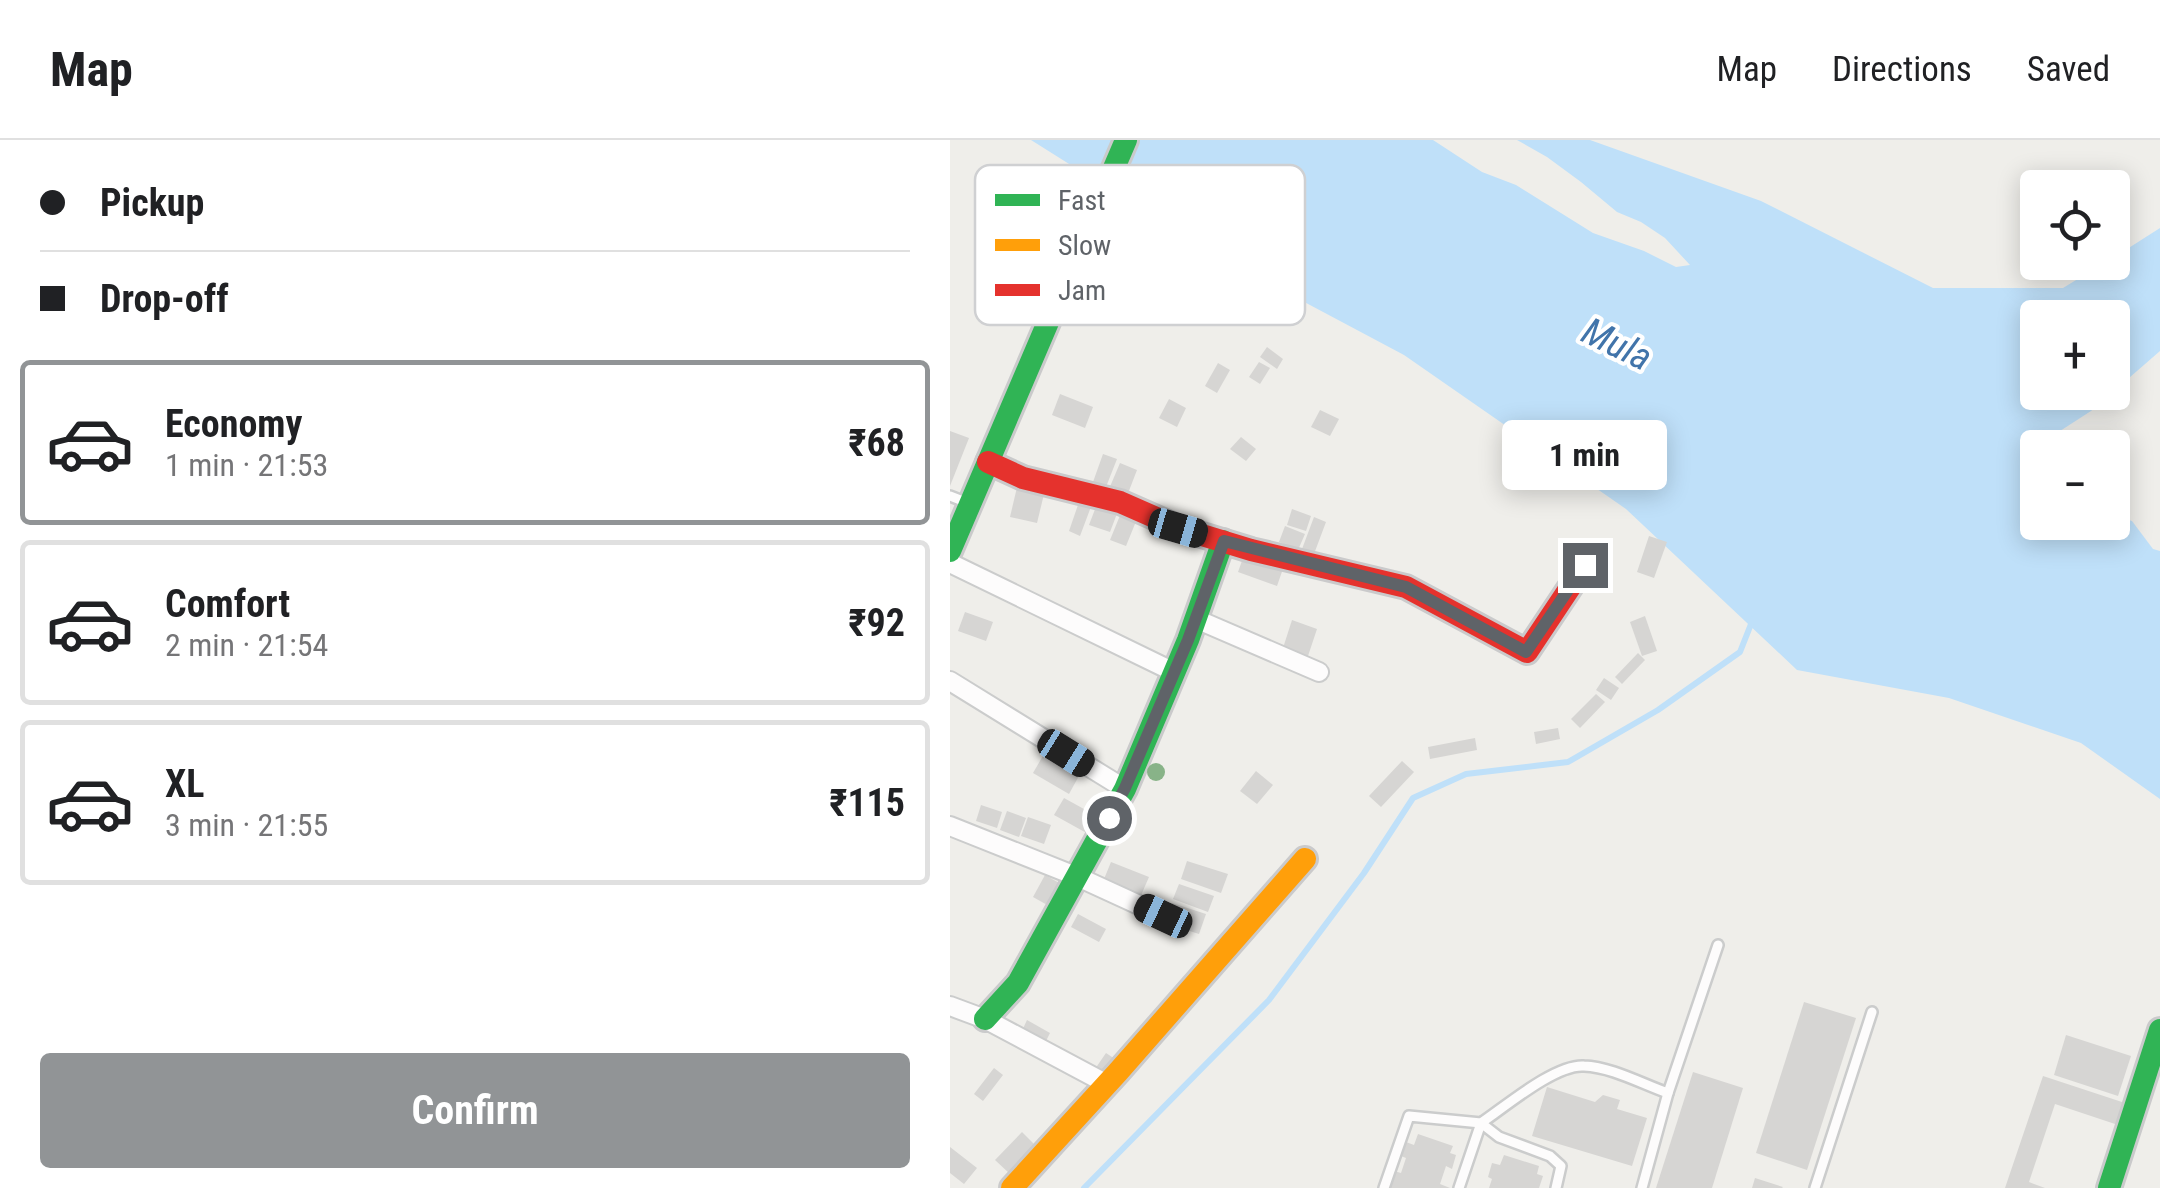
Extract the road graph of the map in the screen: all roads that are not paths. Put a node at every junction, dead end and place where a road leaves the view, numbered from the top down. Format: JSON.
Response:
{"nodes":[{"id":1,"x":1126,"y":140,"type":"edge"},
{"id":2,"x":1115,"y":165,"type":"edge"},
{"id":3,"x":1047,"y":325,"type":"edge"},
{"id":4,"x":988,"y":462,"type":"junction"},
{"id":5,"x":960,"y":500,"type":"edge"},
{"id":6,"x":1224,"y":541,"type":"junction"},
{"id":7,"x":950,"y":551,"type":"edge"},
{"id":8,"x":950,"y":562,"type":"edge"},
{"id":9,"x":1585,"y":565,"type":"dead end"},
{"id":10,"x":1196,"y":619,"type":"junction"},
{"id":11,"x":1174,"y":672,"type":"junction"},
{"id":12,"x":1319,"y":672,"type":"dead end"},
{"id":13,"x":950,"y":681,"type":"edge"},
{"id":14,"x":1125,"y":788,"type":"junction"},
{"id":15,"x":950,"y":826,"type":"edge"},
{"id":16,"x":1305,"y":859,"type":"dead end"},
{"id":17,"x":1078,"y":877,"type":"junction"},
{"id":18,"x":1163,"y":916,"type":"dead end"},
{"id":19,"x":1718,"y":945,"type":"dead end"},
{"id":20,"x":950,"y":1006,"type":"edge"},
{"id":21,"x":1872,"y":1012,"type":"dead end"},
{"id":22,"x":986,"y":1019,"type":"junction"},
{"id":23,"x":2160,"y":1030,"type":"edge"},
{"id":24,"x":1106,"y":1084,"type":"junction"},
{"id":25,"x":1668,"y":1093,"type":"junction"},
{"id":26,"x":1480,"y":1123,"type":"junction"},
{"id":27,"x":1012,"y":1188,"type":"edge"},
{"id":28,"x":1384,"y":1188,"type":"edge"},
{"id":29,"x":1459,"y":1188,"type":"edge"},
{"id":30,"x":1556,"y":1188,"type":"edge"},
{"id":31,"x":1642,"y":1188,"type":"edge"},
{"id":32,"x":1816,"y":1188,"type":"edge"},
{"id":33,"x":2109,"y":1188,"type":"edge"}],
"edges":[{"from":1,"to":2,"type":"street"},
{"from":3,"to":4,"type":"street"},
{"from":4,"to":5,"type":"street"},
{"from":4,"to":6,"type":"street"},
{"from":5,"to":7,"type":"street"},
{"from":6,"to":9,"type":"street"},
{"from":6,"to":10,"type":"street"},
{"from":8,"to":11,"type":"street"},
{"from":10,"to":11,"type":"street"},
{"from":10,"to":12,"type":"street"},
{"from":11,"to":14,"type":"street"},
{"from":13,"to":14,"type":"street"},
{"from":14,"to":17,"type":"street"},
{"from":15,"to":17,"type":"street"},
{"from":16,"to":24,"type":"street"},
{"from":17,"to":18,"type":"street"},
{"from":17,"to":22,"type":"street"},
{"from":19,"to":25,"type":"lane"},
{"from":20,"to":22,"type":"street"},
{"from":21,"to":32,"type":"lane"},
{"from":22,"to":24,"type":"street"},
{"from":23,"to":33,"type":"street"},
{"from":24,"to":27,"type":"street"},
{"from":25,"to":26,"type":"lane"},
{"from":25,"to":31,"type":"lane"},
{"from":26,"to":28,"type":"lane"},
{"from":26,"to":29,"type":"lane"},
{"from":26,"to":30,"type":"lane"}]}
